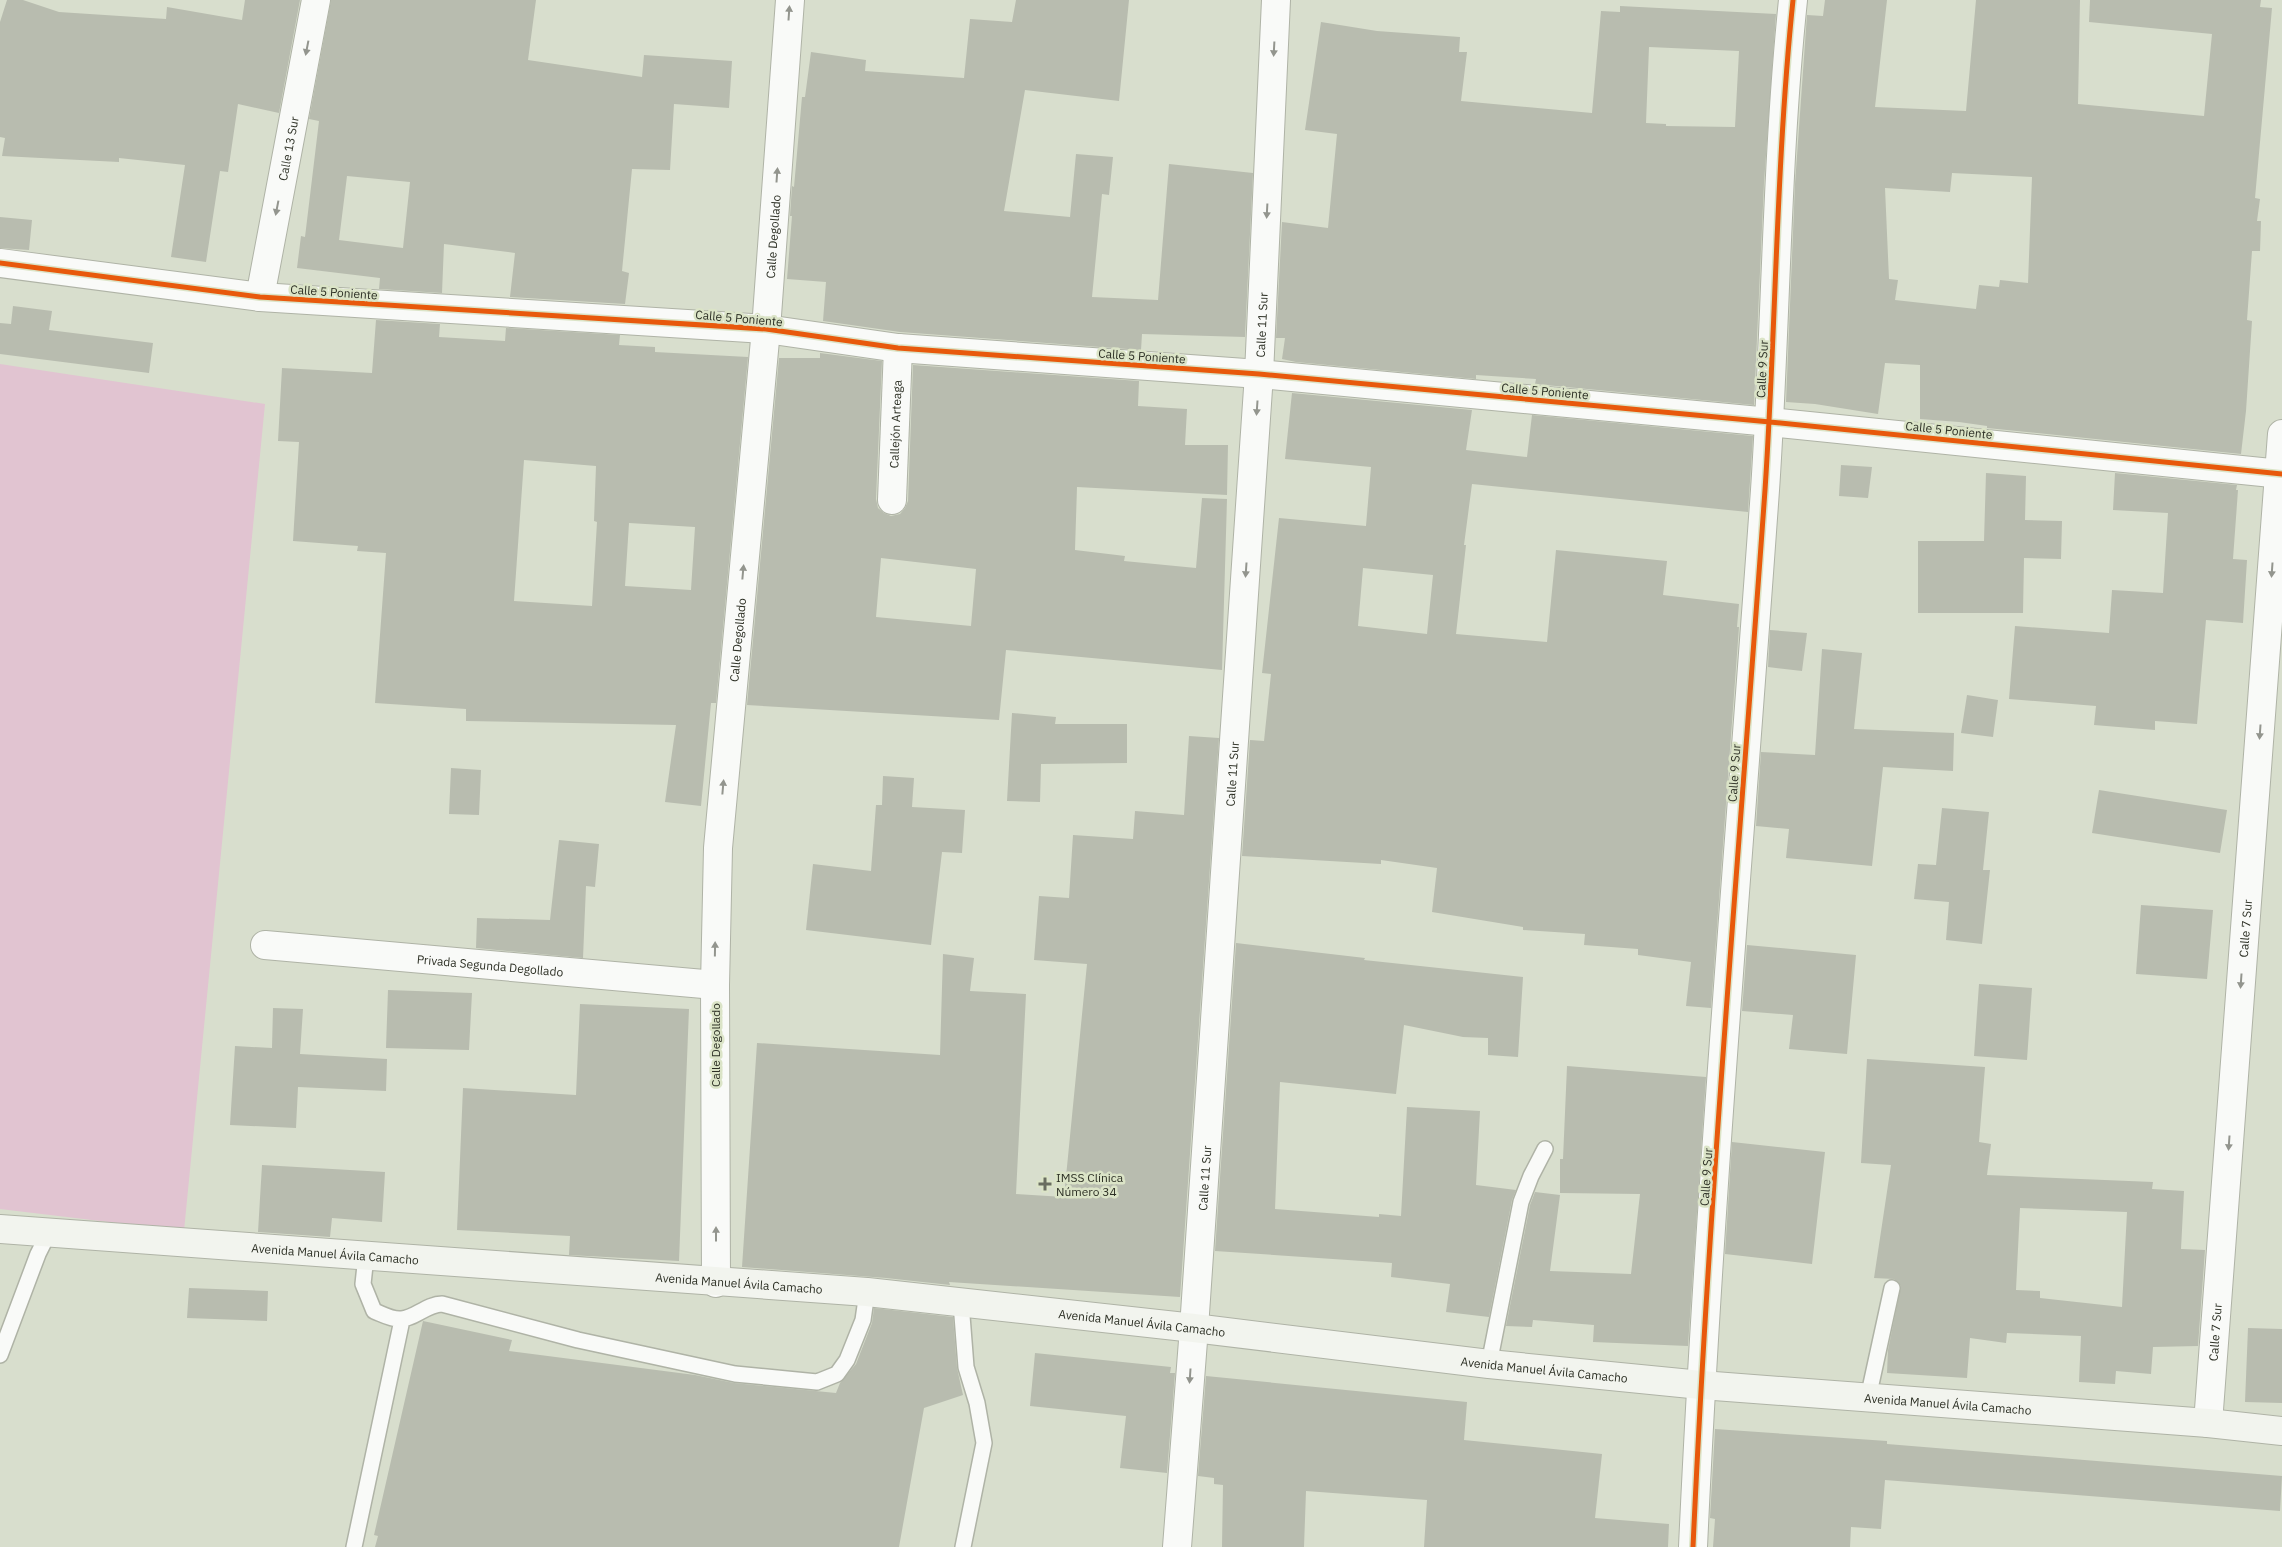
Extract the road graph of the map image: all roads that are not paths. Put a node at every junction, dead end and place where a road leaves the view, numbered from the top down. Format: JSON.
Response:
{"nodes":[{"id":1,"x":316,"y":0,"type":"edge"},
{"id":2,"x":790,"y":0,"type":"edge"},
{"id":3,"x":1276,"y":0,"type":"edge"},
{"id":4,"x":1793,"y":0,"type":"edge"},
{"id":5,"x":0,"y":263,"type":"edge"},
{"id":6,"x":260,"y":297,"type":"junction"},
{"id":7,"x":766,"y":328,"type":"junction"},
{"id":8,"x":898,"y":348,"type":"junction"},
{"id":9,"x":1259,"y":374,"type":"junction"},
{"id":10,"x":1770,"y":422,"type":"junction"},
{"id":11,"x":2282,"y":434,"type":"edge"},
{"id":12,"x":2281,"y":474,"type":"edge"},
{"id":13,"x":892,"y":500,"type":"dead end"},
{"id":14,"x":265,"y":945,"type":"dead end"},
{"id":15,"x":715,"y":985,"type":"junction"},
{"id":16,"x":1546,"y":1149,"type":"dead end"},
{"id":17,"x":0,"y":1230,"type":"edge"},
{"id":18,"x":48,"y":1234,"type":"junction"},
{"id":19,"x":366,"y":1256,"type":"junction"},
{"id":20,"x":716,"y":1282,"type":"junction"},
{"id":21,"x":1892,"y":1288,"type":"dead end"},
{"id":22,"x":867,"y":1292,"type":"junction"},
{"id":23,"x":961,"y":1303,"type":"junction"},
{"id":24,"x":402,"y":1320,"type":"junction"},
{"id":25,"x":1194,"y":1328,"type":"junction"},
{"id":26,"x":0,"y":1355,"type":"edge"},
{"id":27,"x":1488,"y":1364,"type":"junction"},
{"id":28,"x":1701,"y":1385,"type":"junction"},
{"id":29,"x":1868,"y":1398,"type":"junction"},
{"id":30,"x":2208,"y":1423,"type":"junction"},
{"id":31,"x":2282,"y":1431,"type":"edge"},
{"id":32,"x":354,"y":1547,"type":"edge"},
{"id":33,"x":963,"y":1547,"type":"edge"},
{"id":34,"x":1177,"y":1547,"type":"edge"},
{"id":35,"x":1693,"y":1547,"type":"edge"}],
"edges":[{"from":1,"to":6,"type":"street","name":"Calle 13 Sur","one_way":true},
{"from":7,"to":2,"type":"street","name":"Calle Degollado","one_way":true},
{"from":3,"to":9,"type":"street","name":"Calle 11 Sur","one_way":true},
{"from":4,"to":10,"type":"street","name":"Calle 9 Sur"},
{"from":5,"to":6,"type":"street","name":"Calle 5 Poniente"},
{"from":6,"to":7,"type":"street","name":"Calle 5 Poniente"},
{"from":7,"to":8,"type":"street","name":"Calle 5 Poniente"},
{"from":15,"to":7,"type":"street","name":"Calle Degollado","one_way":true},
{"from":8,"to":9,"type":"street","name":"Calle 5 Poniente"},
{"from":8,"to":13,"type":"street","name":"Callejón Arteaga"},
{"from":9,"to":10,"type":"street","name":"Calle 5 Poniente"},
{"from":9,"to":25,"type":"street","name":"Calle 11 Sur","one_way":true},
{"from":10,"to":12,"type":"street","name":"Calle 5 Poniente"},
{"from":10,"to":28,"type":"street","name":"Calle 9 Sur"},
{"from":11,"to":12,"type":"street","name":"Calle 7 Sur"},
{"from":12,"to":30,"type":"street","name":"Calle 7 Sur","one_way":true},
{"from":14,"to":15,"type":"street","name":"Privada Segunda Degollado"},
{"from":20,"to":15,"type":"street","name":"Calle Degollado","one_way":true},
{"from":16,"to":27,"type":"lane"},
{"from":17,"to":18,"type":"main road","name":"Avenida Manuel Ávila Camacho"},
{"from":18,"to":19,"type":"main road","name":"Avenida Manuel Ávila Camacho"},
{"from":18,"to":26,"type":"lane"},
{"from":19,"to":20,"type":"main road","name":"Avenida Manuel Ávila Camacho"},
{"from":19,"to":24,"type":"lane"},
{"from":20,"to":22,"type":"main road","name":"Avenida Manuel Ávila Camacho"},
{"from":21,"to":29,"type":"lane"},
{"from":22,"to":23,"type":"main road","name":"Avenida Manuel Ávila Camacho"},
{"from":22,"to":24,"type":"lane"},
{"from":23,"to":25,"type":"main road","name":"Avenida Manuel Ávila Camacho"},
{"from":23,"to":33,"type":"lane"},
{"from":24,"to":32,"type":"lane"},
{"from":25,"to":27,"type":"main road","name":"Avenida Manuel Ávila Camacho"},
{"from":25,"to":34,"type":"street","name":"Calle 11 Sur","one_way":true},
{"from":27,"to":28,"type":"main road","name":"Avenida Manuel Ávila Camacho"},
{"from":28,"to":29,"type":"main road","name":"Avenida Manuel Ávila Camacho"},
{"from":28,"to":35,"type":"street","name":"Calle 9 Sur"},
{"from":29,"to":30,"type":"main road","name":"Avenida Manuel Ávila Camacho"},
{"from":30,"to":31,"type":"main road","name":"Avenida Manuel Ávila Camacho"}]}
